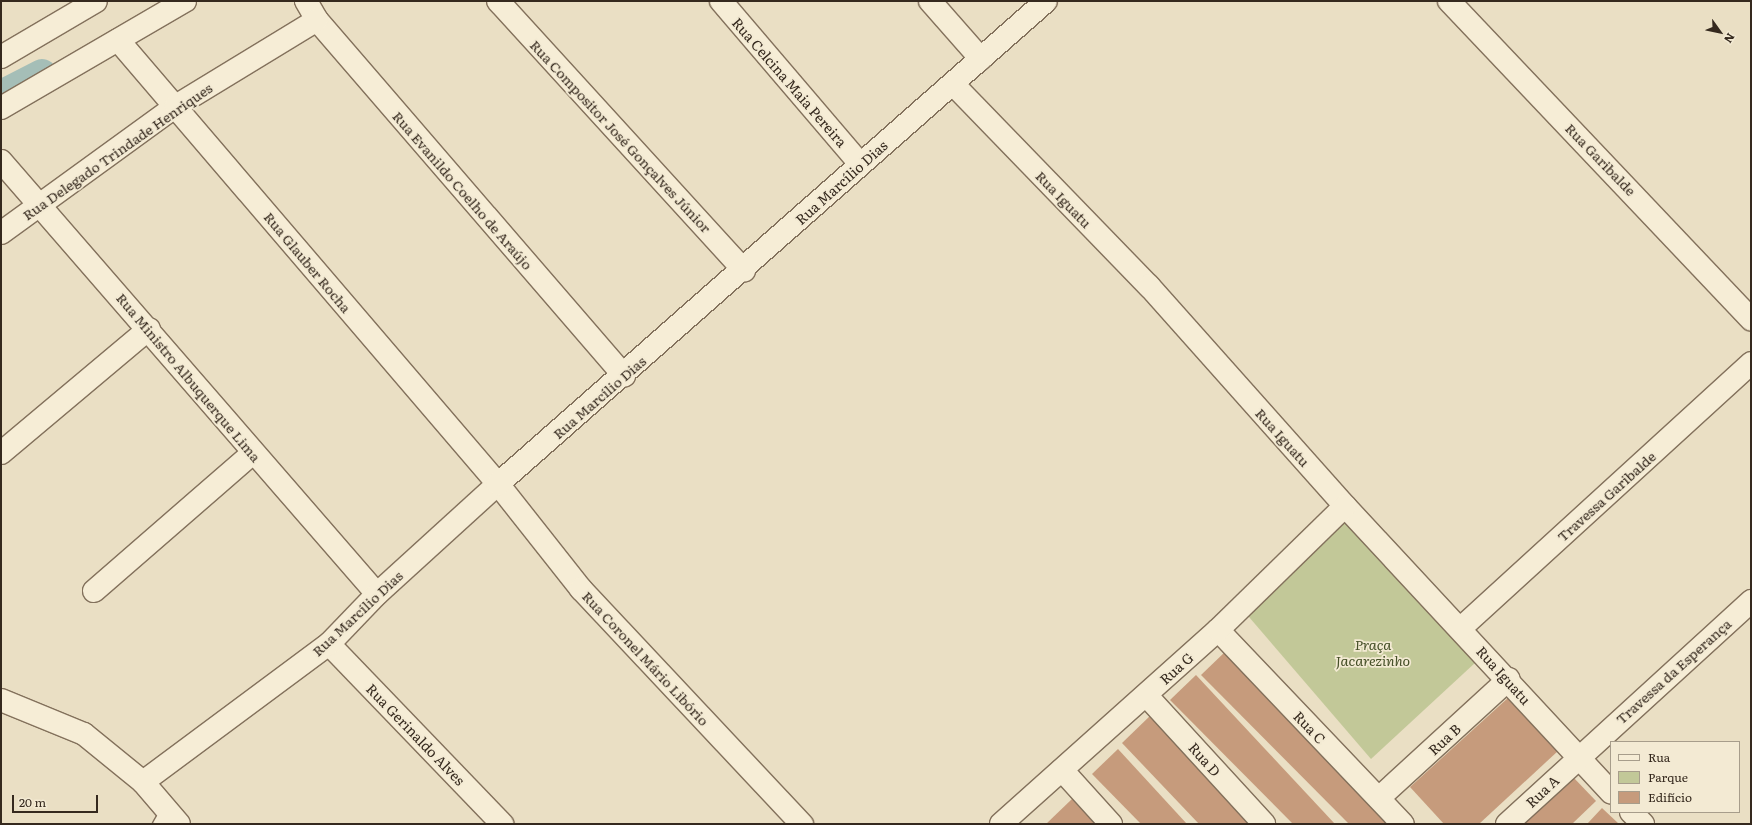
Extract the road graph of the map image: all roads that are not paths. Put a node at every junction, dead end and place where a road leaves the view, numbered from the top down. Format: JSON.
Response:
{"nodes":[{"id":1,"x":96,"y":1,"type":"edge"},
{"id":2,"x":185,"y":1,"type":"edge"},
{"id":3,"x":306,"y":1,"type":"edge"},
{"id":4,"x":498,"y":1,"type":"edge"},
{"id":5,"x":721,"y":1,"type":"edge"},
{"id":6,"x":930,"y":1,"type":"edge"},
{"id":7,"x":1046,"y":1,"type":"edge"},
{"id":8,"x":1448,"y":1,"type":"edge"},
{"id":9,"x":317,"y":20,"type":"junction"},
{"id":10,"x":118,"y":40,"type":"junction"},
{"id":11,"x":1,"y":57,"type":"edge"},
{"id":12,"x":981,"y":60,"type":"junction"},
{"id":13,"x":954,"y":85,"type":"junction"},
{"id":14,"x":176,"y":106,"type":"junction"},
{"id":15,"x":1,"y":108,"type":"edge"},
{"id":16,"x":1,"y":161,"type":"edge"},
{"id":17,"x":860,"y":164,"type":"junction"},
{"id":18,"x":40,"y":203,"type":"junction"},
{"id":19,"x":1,"y":234,"type":"edge"},
{"id":20,"x":744,"y":270,"type":"junction"},
{"id":21,"x":1751,"y":319,"type":"edge"},
{"id":22,"x":149,"y":329,"type":"junction"},
{"id":23,"x":1751,"y":363,"type":"edge"},
{"id":24,"x":624,"y":376,"type":"junction"},
{"id":25,"x":1,"y":453,"type":"edge"},
{"id":26,"x":253,"y":453,"type":"junction"},
{"id":27,"x":498,"y":484,"type":"junction"},
{"id":28,"x":1344,"y":506,"type":"junction"},
{"id":29,"x":94,"y":591,"type":"dead end"},
{"id":30,"x":377,"y":594,"type":"junction"},
{"id":31,"x":1751,"y":601,"type":"edge"},
{"id":32,"x":1461,"y":628,"type":"junction"},
{"id":33,"x":1218,"y":630,"type":"junction"},
{"id":34,"x":329,"y":644,"type":"junction"},
{"id":35,"x":1509,"y":679,"type":"junction"},
{"id":36,"x":1146,"y":695,"type":"junction"},
{"id":37,"x":1,"y":700,"type":"edge"},
{"id":38,"x":1578,"y":758,"type":"junction"},
{"id":39,"x":1062,"y":770,"type":"junction"},
{"id":40,"x":143,"y":782,"type":"junction"},
{"id":41,"x":1610,"y":791,"type":"edge"},
{"id":42,"x":1379,"y":798,"type":"junction"},
{"id":43,"x":1632,"y":813,"type":"edge"},
{"id":44,"x":168,"y":819,"type":"edge"},
{"id":45,"x":502,"y":824,"type":"edge"},
{"id":46,"x":802,"y":824,"type":"edge"},
{"id":47,"x":1001,"y":824,"type":"edge"},
{"id":48,"x":1111,"y":824,"type":"edge"},
{"id":49,"x":1264,"y":824,"type":"edge"},
{"id":50,"x":1403,"y":824,"type":"edge"},
{"id":51,"x":1507,"y":824,"type":"edge"},
{"id":52,"x":1643,"y":824,"type":"edge"}],
"edges":[{"from":1,"to":11,"type":"street"},
{"from":2,"to":10,"type":"street"},
{"from":3,"to":9,"type":"street","name":"Rua Evanildo Coelho de Araújo"},
{"from":4,"to":20,"type":"street","name":"Rua Compositor José Gonçalves Júnior"},
{"from":5,"to":17,"type":"street","name":"Rua Celcina Maia Pereira"},
{"from":6,"to":12,"type":"street"},
{"from":7,"to":12,"type":"street","name":"Rua Marcílio Dias"},
{"from":8,"to":21,"type":"street","name":"Rua Garibalde"},
{"from":9,"to":14,"type":"street","name":"Rua Delegado Trindade Henriques"},
{"from":9,"to":24,"type":"street","name":"Rua Evanildo Coelho de Araújo"},
{"from":10,"to":14,"type":"street","name":"Rua Glauber Rocha"},
{"from":10,"to":15,"type":"street"},
{"from":12,"to":13,"type":"street","name":"Rua Marcílio Dias"},
{"from":13,"to":17,"type":"street","name":"Rua Marcílio Dias"},
{"from":13,"to":28,"type":"street","name":"Rua Iguatu"},
{"from":14,"to":18,"type":"street","name":"Rua Delegado Trindade Henriques"},
{"from":14,"to":27,"type":"street","name":"Rua Glauber Rocha"},
{"from":16,"to":18,"type":"street","name":"Rua Ministro Albuquerque Lima"},
{"from":17,"to":20,"type":"street","name":"Rua Marcílio Dias"},
{"from":18,"to":19,"type":"street","name":"Rua Delegado Trindade Henriques"},
{"from":18,"to":22,"type":"street","name":"Rua Ministro Albuquerque Lima"},
{"from":20,"to":24,"type":"street","name":"Rua Marcílio Dias"},
{"from":22,"to":25,"type":"street"},
{"from":22,"to":26,"type":"street","name":"Rua Ministro Albuquerque Lima"},
{"from":23,"to":32,"type":"street","name":"Travessa Garibalde"},
{"from":24,"to":27,"type":"street","name":"Rua Marcílio Dias"},
{"from":26,"to":29,"type":"street"},
{"from":26,"to":30,"type":"street","name":"Rua Ministro Albuquerque Lima"},
{"from":27,"to":30,"type":"street","name":"Rua Marcílio Dias"},
{"from":27,"to":46,"type":"street","name":"Rua Coronel Mário Libório"},
{"from":28,"to":32,"type":"street","name":"Rua Iguatu"},
{"from":28,"to":33,"type":"street","name":"Rua G"},
{"from":30,"to":34,"type":"street","name":"Rua Marcílio Dias"},
{"from":31,"to":38,"type":"street","name":"Travessa da Esperança"},
{"from":32,"to":35,"type":"street","name":"Rua Iguatu"},
{"from":33,"to":36,"type":"street","name":"Rua G"},
{"from":33,"to":42,"type":"street","name":"Rua C"},
{"from":34,"to":40,"type":"street","name":"Rua Marcílio Dias"},
{"from":34,"to":45,"type":"street","name":"Rua Gerinaldo Alves"},
{"from":35,"to":38,"type":"street","name":"Rua Iguatu"},
{"from":35,"to":42,"type":"street","name":"Rua B"},
{"from":36,"to":39,"type":"street","name":"Rua G"},
{"from":36,"to":49,"type":"street","name":"Rua D"},
{"from":37,"to":40,"type":"street"},
{"from":38,"to":41,"type":"street","name":"Rua Iguatu"},
{"from":38,"to":51,"type":"street","name":"Rua A"},
{"from":39,"to":47,"type":"street","name":"Rua G"},
{"from":39,"to":48,"type":"street"},
{"from":40,"to":44,"type":"street"},
{"from":42,"to":50,"type":"street","name":"Rua C"},
{"from":43,"to":52,"type":"street"}]}
